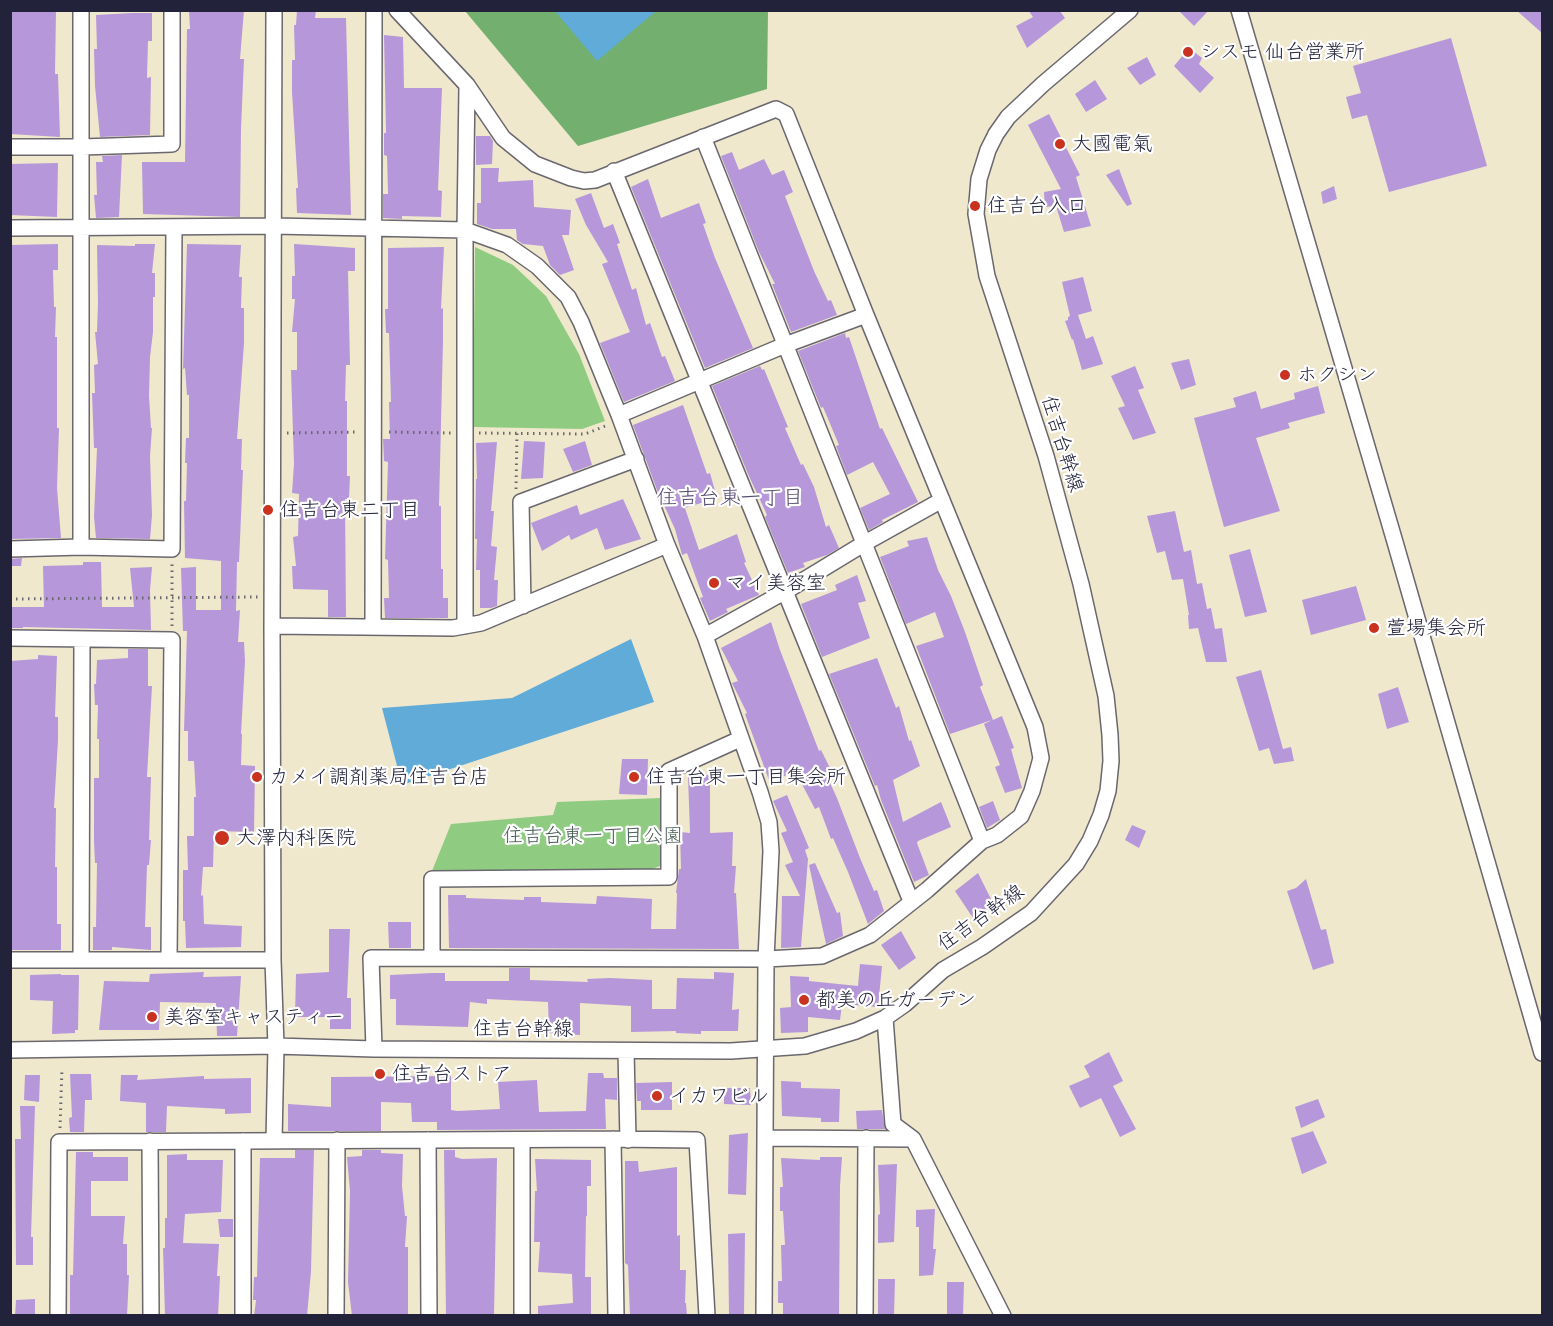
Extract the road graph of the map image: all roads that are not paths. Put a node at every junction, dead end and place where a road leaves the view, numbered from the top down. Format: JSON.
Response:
{"nodes":[{"id":1,"x":81,"y":10,"type":"edge"},
{"id":2,"x":172,"y":10,"type":"edge"},
{"id":3,"x":274,"y":10,"type":"edge"},
{"id":4,"x":374,"y":10,"type":"edge"},
{"id":5,"x":397,"y":10,"type":"edge"},
{"id":6,"x":1239,"y":10,"type":"edge"},
{"id":7,"x":1128,"y":12,"type":"edge"},
{"id":8,"x":468,"y":85,"type":"junction"},
{"id":9,"x":703,"y":137,"type":"junction"},
{"id":10,"x":10,"y":147,"type":"edge"},
{"id":11,"x":82,"y":147,"type":"junction"},
{"id":12,"x":614,"y":171,"type":"junction"},
{"id":13,"x":274,"y":226,"type":"junction"},
{"id":14,"x":82,"y":227,"type":"junction"},
{"id":15,"x":174,"y":227,"type":"junction"},
{"id":16,"x":10,"y":228,"type":"edge"},
{"id":17,"x":374,"y":228,"type":"junction"},
{"id":18,"x":465,"y":230,"type":"junction"},
{"id":19,"x":866,"y":315,"type":"junction"},
{"id":20,"x":785,"y":345,"type":"junction"},
{"id":21,"x":699,"y":381,"type":"junction"},
{"id":22,"x":620,"y":417,"type":"junction"},
{"id":23,"x":636,"y":459,"type":"junction"},
{"id":24,"x":942,"y":500,"type":"junction"},
{"id":25,"x":865,"y":543,"type":"junction"},
{"id":26,"x":667,"y":545,"type":"junction"},
{"id":27,"x":81,"y":547,"type":"junction"},
{"id":28,"x":10,"y":549,"type":"edge"},
{"id":29,"x":786,"y":591,"type":"junction"},
{"id":30,"x":523,"y":606,"type":"junction"},
{"id":31,"x":272,"y":626,"type":"junction"},
{"id":32,"x":465,"y":626,"type":"junction"},
{"id":33,"x":373,"y":627,"type":"junction"},
{"id":34,"x":705,"y":636,"type":"junction"},
{"id":35,"x":10,"y":638,"type":"edge"},
{"id":36,"x":82,"y":639,"type":"junction"},
{"id":37,"x":740,"y":739,"type":"junction"},
{"id":38,"x":982,"y":841,"type":"junction"},
{"id":39,"x":911,"y":901,"type":"junction"},
{"id":40,"x":432,"y":957,"type":"junction"},
{"id":41,"x":169,"y":958,"type":"junction"},
{"id":42,"x":81,"y":959,"type":"junction"},
{"id":43,"x":766,"y":959,"type":"junction"},
{"id":44,"x":10,"y":960,"type":"edge"},
{"id":45,"x":273,"y":960,"type":"junction"},
{"id":46,"x":885,"y":1018,"type":"junction"},
{"id":47,"x":276,"y":1046,"type":"junction"},
{"id":48,"x":374,"y":1049,"type":"junction"},
{"id":49,"x":767,"y":1049,"type":"junction"},
{"id":50,"x":10,"y":1050,"type":"edge"},
{"id":51,"x":626,"y":1051,"type":"junction"},
{"id":52,"x":1542,"y":1053,"type":"edge"},
{"id":53,"x":765,"y":1138,"type":"junction"},
{"id":54,"x":866,"y":1138,"type":"junction"},
{"id":55,"x":913,"y":1139,"type":"junction"},
{"id":56,"x":337,"y":1140,"type":"junction"},
{"id":57,"x":428,"y":1140,"type":"junction"},
{"id":58,"x":522,"y":1140,"type":"junction"},
{"id":59,"x":621,"y":1140,"type":"junction"},
{"id":60,"x":150,"y":1141,"type":"junction"},
{"id":61,"x":243,"y":1141,"type":"junction"},
{"id":62,"x":274,"y":1141,"type":"junction"},
{"id":63,"x":57,"y":1316,"type":"edge"},
{"id":64,"x":151,"y":1316,"type":"edge"},
{"id":65,"x":243,"y":1316,"type":"edge"},
{"id":66,"x":336,"y":1316,"type":"edge"},
{"id":67,"x":429,"y":1316,"type":"edge"},
{"id":68,"x":522,"y":1316,"type":"edge"},
{"id":69,"x":616,"y":1316,"type":"edge"},
{"id":70,"x":707,"y":1316,"type":"edge"},
{"id":71,"x":764,"y":1316,"type":"edge"},
{"id":72,"x":865,"y":1316,"type":"edge"},
{"id":73,"x":1003,"y":1316,"type":"edge"}],
"edges":[{"from":1,"to":11,"type":"street"},
{"from":2,"to":11,"type":"street"},
{"from":3,"to":13,"type":"street"},
{"from":4,"to":17,"type":"street"},
{"from":5,"to":8,"type":"street"},
{"from":6,"to":52,"type":"street"},
{"from":7,"to":46,"type":"street","name":"住吉台幹線"},
{"from":8,"to":12,"type":"street"},
{"from":8,"to":18,"type":"street"},
{"from":9,"to":12,"type":"street"},
{"from":9,"to":19,"type":"street"},
{"from":9,"to":20,"type":"street"},
{"from":10,"to":11,"type":"street"},
{"from":11,"to":14,"type":"street"},
{"from":12,"to":21,"type":"street"},
{"from":13,"to":15,"type":"street"},
{"from":13,"to":17,"type":"street"},
{"from":13,"to":31,"type":"street"},
{"from":14,"to":15,"type":"street"},
{"from":14,"to":16,"type":"street"},
{"from":14,"to":27,"type":"street"},
{"from":15,"to":27,"type":"street"},
{"from":17,"to":18,"type":"street"},
{"from":17,"to":33,"type":"street"},
{"from":18,"to":22,"type":"street"},
{"from":18,"to":32,"type":"street"},
{"from":19,"to":20,"type":"street"},
{"from":19,"to":24,"type":"street"},
{"from":20,"to":21,"type":"street"},
{"from":20,"to":25,"type":"street"},
{"from":21,"to":22,"type":"street"},
{"from":21,"to":29,"type":"street"},
{"from":22,"to":23,"type":"street"},
{"from":23,"to":26,"type":"street"},
{"from":23,"to":30,"type":"street"},
{"from":24,"to":25,"type":"street"},
{"from":24,"to":38,"type":"street"},
{"from":25,"to":29,"type":"street"},
{"from":25,"to":38,"type":"street"},
{"from":26,"to":30,"type":"street"},
{"from":26,"to":34,"type":"street"},
{"from":27,"to":28,"type":"street"},
{"from":29,"to":34,"type":"street"},
{"from":29,"to":39,"type":"street"},
{"from":30,"to":32,"type":"street"},
{"from":31,"to":33,"type":"street"},
{"from":31,"to":45,"type":"street"},
{"from":32,"to":33,"type":"street"},
{"from":34,"to":37,"type":"street"},
{"from":35,"to":36,"type":"street"},
{"from":36,"to":41,"type":"street"},
{"from":36,"to":42,"type":"street"},
{"from":37,"to":40,"type":"street"},
{"from":37,"to":43,"type":"street"},
{"from":38,"to":39,"type":"street"},
{"from":39,"to":43,"type":"street"},
{"from":40,"to":43,"type":"street"},
{"from":40,"to":48,"type":"street"},
{"from":41,"to":42,"type":"street"},
{"from":41,"to":45,"type":"street"},
{"from":42,"to":44,"type":"street"},
{"from":43,"to":49,"type":"street"},
{"from":45,"to":47,"type":"street"},
{"from":46,"to":49,"type":"street","name":"住吉台幹線"},
{"from":46,"to":55,"type":"street"},
{"from":47,"to":48,"type":"street","name":"住吉台幹線"},
{"from":47,"to":50,"type":"street","name":"住吉台幹線"},
{"from":47,"to":62,"type":"street"},
{"from":48,"to":51,"type":"street","name":"住吉台幹線"},
{"from":49,"to":51,"type":"street","name":"住吉台幹線"},
{"from":49,"to":53,"type":"street"},
{"from":51,"to":59,"type":"street"},
{"from":53,"to":54,"type":"street"},
{"from":53,"to":71,"type":"street"},
{"from":54,"to":55,"type":"street"},
{"from":54,"to":72,"type":"street"},
{"from":55,"to":73,"type":"street"},
{"from":56,"to":57,"type":"street"},
{"from":56,"to":62,"type":"street"},
{"from":56,"to":66,"type":"street"},
{"from":57,"to":58,"type":"street"},
{"from":57,"to":67,"type":"street"},
{"from":58,"to":59,"type":"street"},
{"from":58,"to":68,"type":"street"},
{"from":59,"to":69,"type":"street"},
{"from":59,"to":70,"type":"street"},
{"from":60,"to":61,"type":"street"},
{"from":60,"to":63,"type":"street"},
{"from":60,"to":64,"type":"street"},
{"from":61,"to":62,"type":"street"},
{"from":61,"to":65,"type":"street"}]}
